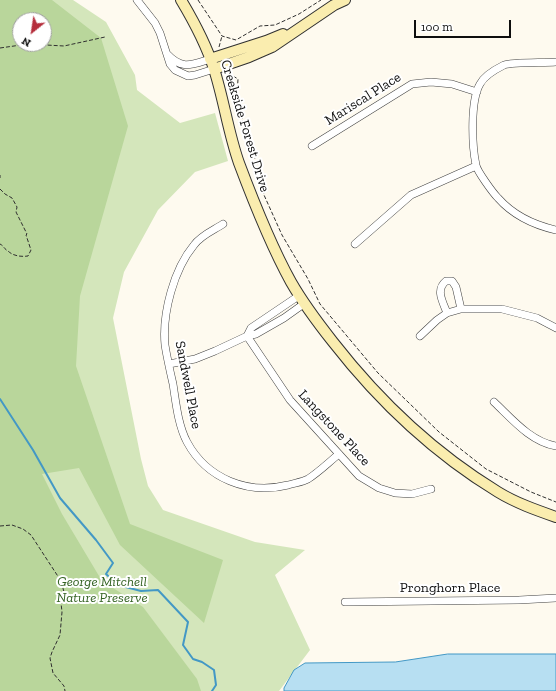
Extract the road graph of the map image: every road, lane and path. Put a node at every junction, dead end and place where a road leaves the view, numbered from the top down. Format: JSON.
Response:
{"nodes":[{"id":1,"x":137,"y":0,"type":"edge"},
{"id":2,"x":181,"y":0,"type":"edge"},
{"id":3,"x":198,"y":0,"type":"edge"},
{"id":4,"x":321,"y":0,"type":"edge"},
{"id":5,"x":345,"y":0,"type":"edge"},
{"id":6,"x":305,"y":25,"type":"junction"},
{"id":7,"x":222,"y":36,"type":"junction"},
{"id":8,"x":105,"y":37,"type":"dead end"},
{"id":9,"x":0,"y":48,"type":"edge"},
{"id":10,"x":167,"y":54,"type":"junction"},
{"id":11,"x":215,"y":58,"type":"junction"},
{"id":12,"x":556,"y":62,"type":"edge"},
{"id":13,"x":218,"y":68,"type":"junction"},
{"id":14,"x":477,"y":92,"type":"junction"},
{"id":15,"x":312,"y":146,"type":"dead end"},
{"id":16,"x":476,"y":166,"type":"junction"},
{"id":17,"x":0,"y":175,"type":"edge"},
{"id":18,"x":0,"y":178,"type":"edge"},
{"id":19,"x":0,"y":189,"type":"edge"},
{"id":20,"x":223,"y":224,"type":"dead end"},
{"id":21,"x":556,"y":230,"type":"edge"},
{"id":22,"x":0,"y":244,"type":"edge"},
{"id":23,"x":356,"y":244,"type":"dead end"},
{"id":24,"x":303,"y":299,"type":"junction"},
{"id":25,"x":461,"y":309,"type":"junction"},
{"id":26,"x":447,"y":314,"type":"junction"},
{"id":27,"x":556,"y":328,"type":"edge"},
{"id":28,"x":247,"y":336,"type":"junction"},
{"id":29,"x":420,"y":336,"type":"dead end"},
{"id":30,"x":169,"y":364,"type":"junction"},
{"id":31,"x":494,"y":402,"type":"dead end"},
{"id":32,"x":556,"y":446,"type":"edge"},
{"id":33,"x":339,"y":454,"type":"junction"},
{"id":34,"x":431,"y":489,"type":"dead end"},
{"id":35,"x":556,"y":502,"type":"edge"},
{"id":36,"x":556,"y":517,"type":"edge"},
{"id":37,"x":0,"y":526,"type":"edge"},
{"id":38,"x":556,"y":598,"type":"edge"},
{"id":39,"x":345,"y":602,"type":"dead end"},
{"id":40,"x":65,"y":691,"type":"edge"}],
"edges":[{"from":1,"to":10,"type":"street"},
{"from":2,"to":11,"type":"main road","name":"Creekside Forest Drive"},
{"from":3,"to":7,"type":"path"},
{"from":4,"to":7,"type":"path"},
{"from":5,"to":6,"type":"main road"},
{"from":6,"to":11,"type":"main road"},
{"from":6,"to":13,"type":"main road"},
{"from":7,"to":11,"type":"path"},
{"from":8,"to":9,"type":"path"},
{"from":10,"to":11,"type":"street"},
{"from":10,"to":13,"type":"street"},
{"from":11,"to":13,"type":"main road","name":"Creekside Forest Drive"},
{"from":12,"to":14,"type":"street"},
{"from":13,"to":24,"type":"main road","name":"Creekside Forest Drive"},
{"from":13,"to":35,"type":"path"},
{"from":14,"to":15,"type":"street","name":"Mariscal Place"},
{"from":14,"to":16,"type":"street"},
{"from":16,"to":21,"type":"street"},
{"from":16,"to":23,"type":"street"},
{"from":17,"to":18,"type":"path"},
{"from":19,"to":22,"type":"path"},
{"from":20,"to":30,"type":"street","name":"Sandwell Place"},
{"from":24,"to":28,"type":"street"},
{"from":24,"to":28,"type":"street"},
{"from":24,"to":36,"type":"main road","name":"Creekside Forest Drive"},
{"from":25,"to":26,"type":"street"},
{"from":25,"to":26,"type":"street"},
{"from":25,"to":27,"type":"street"},
{"from":26,"to":29,"type":"street"},
{"from":28,"to":30,"type":"street"},
{"from":28,"to":33,"type":"street","name":"Langstone Place"},
{"from":30,"to":33,"type":"street","name":"Sandwell Place"},
{"from":31,"to":32,"type":"street"},
{"from":33,"to":34,"type":"street","name":"Langstone Place"},
{"from":37,"to":40,"type":"path"},
{"from":38,"to":39,"type":"street","name":"Pronghorn Place"}]}
